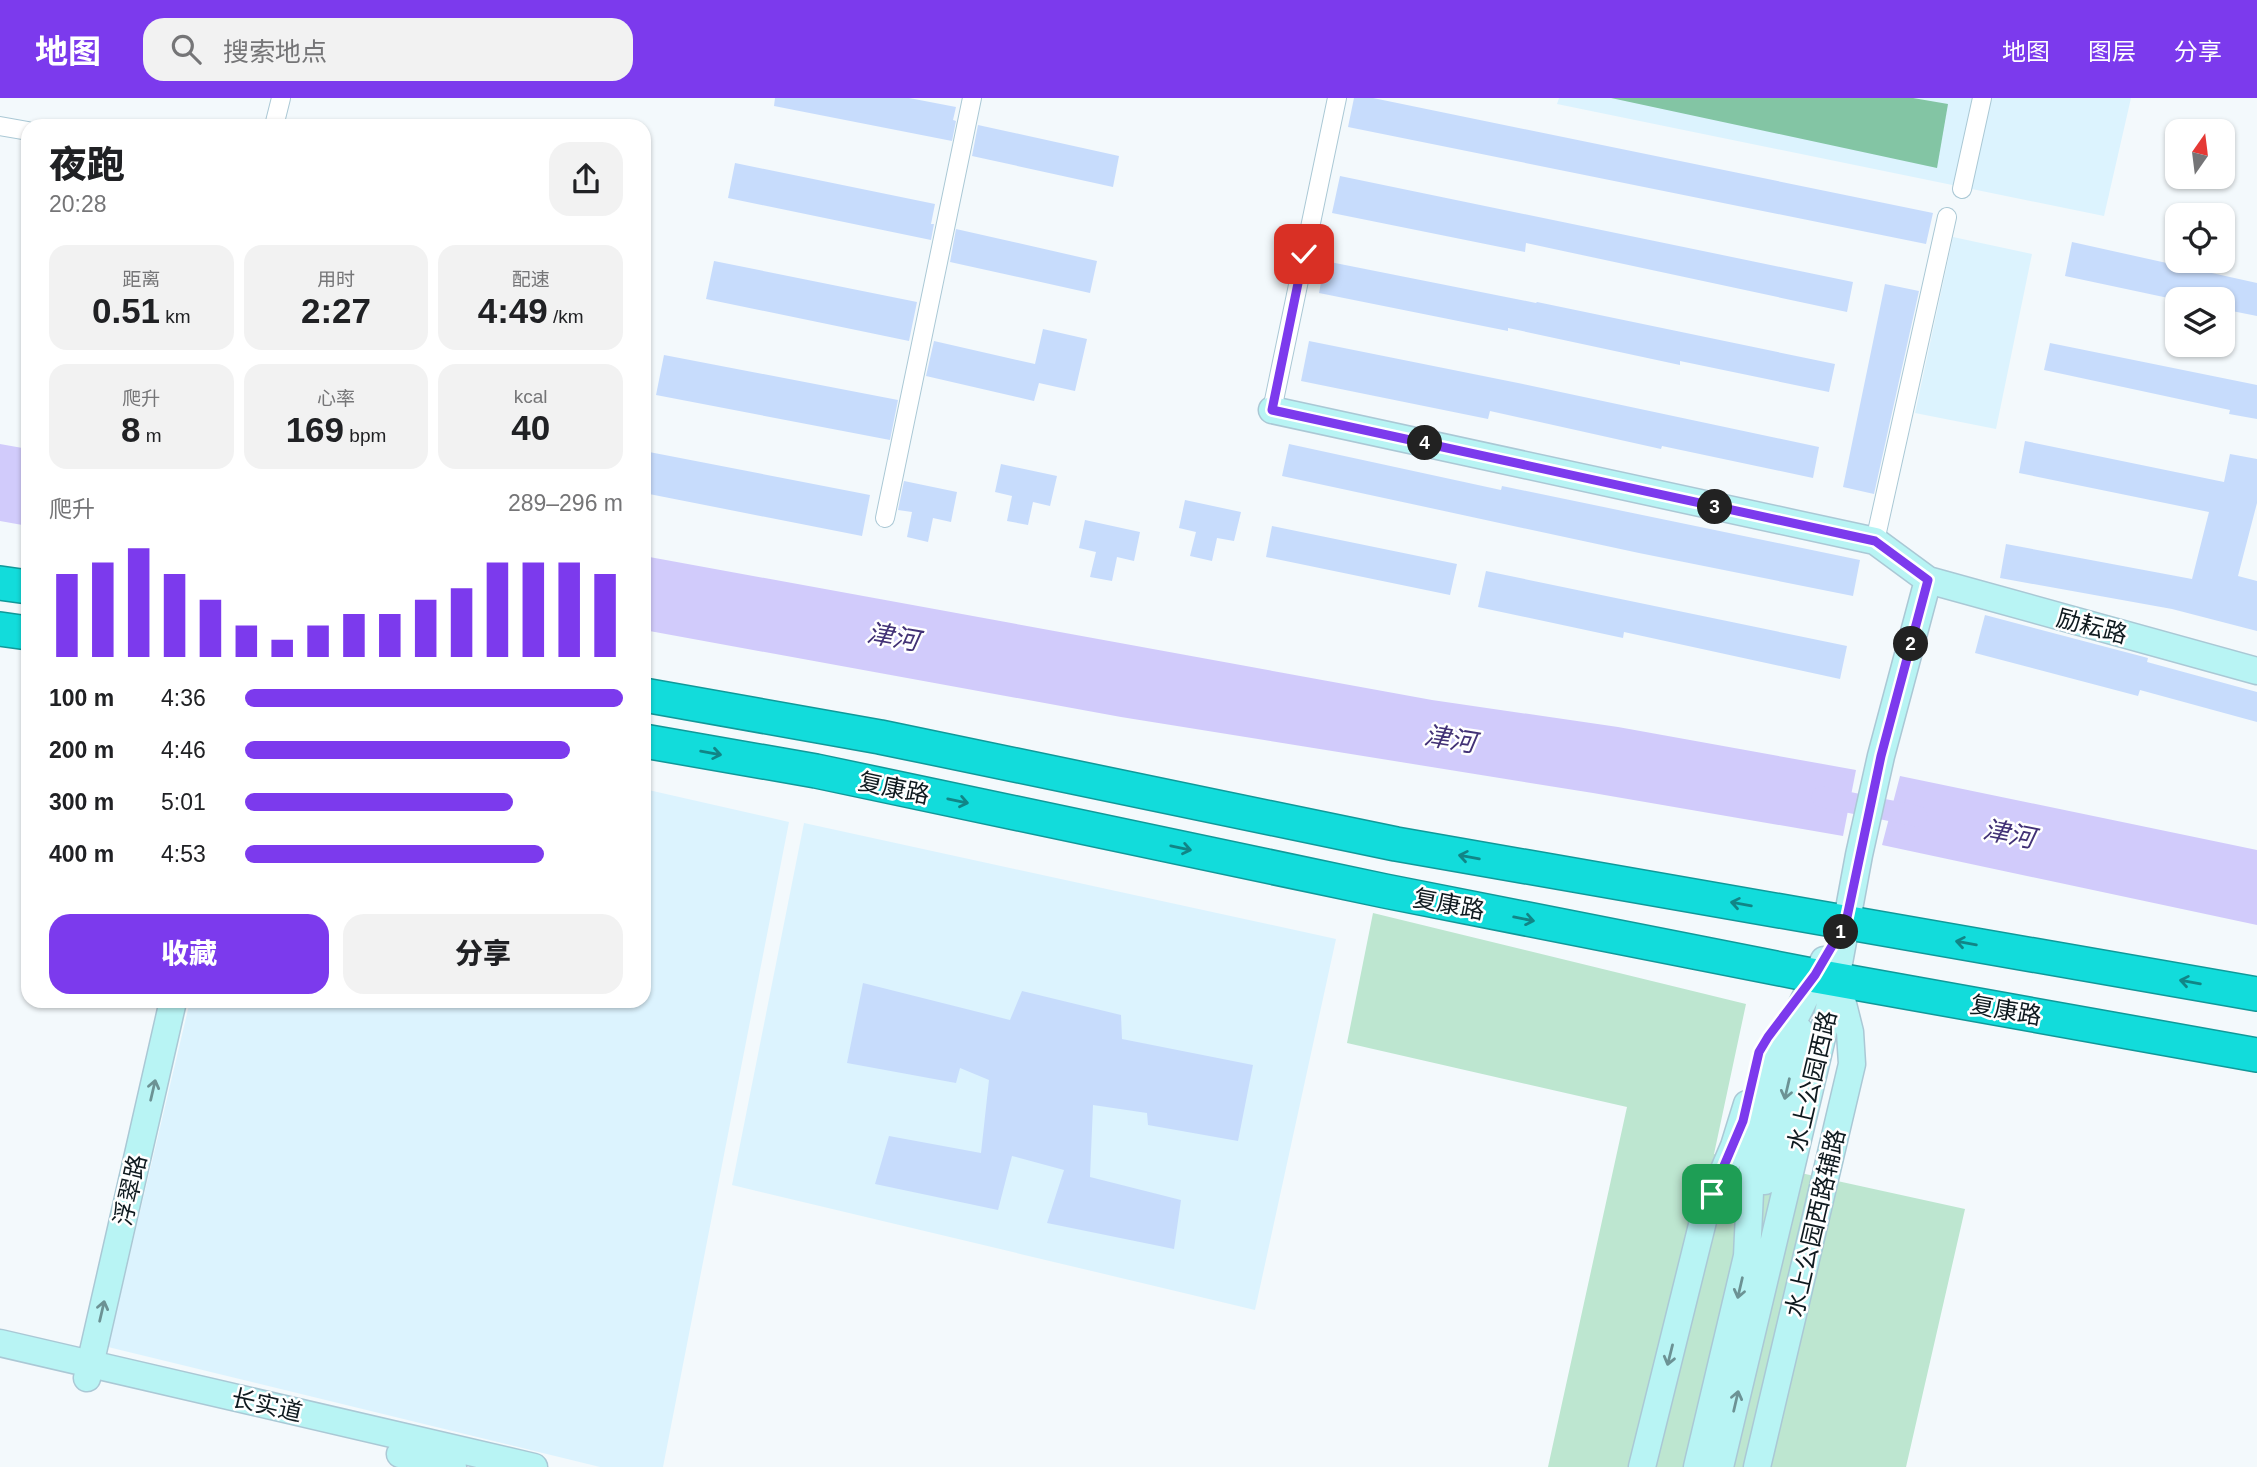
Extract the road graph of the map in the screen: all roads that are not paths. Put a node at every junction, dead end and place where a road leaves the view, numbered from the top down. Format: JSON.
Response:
{"nodes":[{"id":1,"x":281,"y":98,"type":"edge"},
{"id":2,"x":972,"y":98,"type":"edge"},
{"id":3,"x":1337,"y":98,"type":"edge"},
{"id":4,"x":1982,"y":98,"type":"edge"},
{"id":5,"x":276,"y":119,"type":"edge"},
{"id":6,"x":0,"y":126,"type":"edge"},
{"id":7,"x":21,"y":130,"type":"edge"},
{"id":8,"x":1962,"y":189,"type":"dead end"},
{"id":9,"x":1947,"y":217,"type":"dead end"},
{"id":10,"x":1272,"y":410,"type":"joint"},
{"id":11,"x":885,"y":517,"type":"dead end"},
{"id":12,"x":1875,"y":541,"type":"junction"},
{"id":13,"x":1928,"y":580,"type":"junction"},
{"id":14,"x":0,"y":583,"type":"edge"},
{"id":15,"x":21,"y":586,"type":"edge"},
{"id":16,"x":0,"y":629,"type":"edge"},
{"id":17,"x":21,"y":633,"type":"edge"},
{"id":18,"x":2257,"y":671,"type":"edge"},
{"id":19,"x":651,"y":696,"type":"edge"},
{"id":20,"x":651,"y":742,"type":"edge"},
{"id":21,"x":1846,"y":922,"type":"junction"},
{"id":22,"x":1826,"y":977,"type":"junction"},
{"id":23,"x":2257,"y":994,"type":"edge"},
{"id":24,"x":171,"y":1008,"type":"edge"},
{"id":25,"x":2257,"y":1055,"type":"edge"},
{"id":26,"x":1758,"y":1257,"type":"junction"},
{"id":27,"x":0,"y":1343,"type":"edge"},
{"id":28,"x":0,"y":1357,"type":"edge"},
{"id":29,"x":89,"y":1371,"type":"junction"},
{"id":30,"x":508,"y":1464,"type":"edge"},
{"id":31,"x":453,"y":1467,"type":"edge"},
{"id":32,"x":1642,"y":1467,"type":"edge"},
{"id":33,"x":1698,"y":1467,"type":"edge"},
{"id":34,"x":1720,"y":1467,"type":"edge"},
{"id":35,"x":1757,"y":1467,"type":"edge"}],
"edges":[{"from":1,"to":5,"type":"street"},
{"from":2,"to":11,"type":"street"},
{"from":3,"to":10,"type":"street"},
{"from":4,"to":8,"type":"street"},
{"from":6,"to":7,"type":"street"},
{"from":9,"to":12,"type":"street"},
{"from":10,"to":12,"type":"street"},
{"from":12,"to":13,"type":"street"},
{"from":13,"to":18,"type":"street","name":"励耘路"},
{"from":13,"to":21,"type":"street","name":"水上公园西路"},
{"from":14,"to":15,"type":"highway"},
{"from":16,"to":17,"type":"highway"},
{"from":21,"to":19,"type":"highway","name":"复康路","one_way":true},
{"from":20,"to":22,"type":"highway","name":"复康路","one_way":true},
{"from":21,"to":22,"type":"street","name":"水上公园西路"},
{"from":23,"to":21,"type":"highway","name":"复康路","one_way":true},
{"from":22,"to":25,"type":"highway","name":"复康路"},
{"from":22,"to":26,"type":"street","name":"水上公园西路"},
{"from":22,"to":26,"type":"street","name":"水上公园西路","one_way":true},
{"from":22,"to":32,"type":"street","one_way":true},
{"from":22,"to":35,"type":"street","name":"水上公园西路辅路"},
{"from":29,"to":24,"type":"street","name":"浮翠路","one_way":true},
{"from":26,"to":33,"type":"street","name":"水上公园西路","one_way":true},
{"from":34,"to":26,"type":"street","name":"水上公园西路","one_way":true},
{"from":27,"to":29,"type":"street","name":"长实道"},
{"from":28,"to":29,"type":"street","name":"长实道"},
{"from":29,"to":30,"type":"street","name":"长实道"},
{"from":29,"to":31,"type":"street","name":"长实道"}]}
